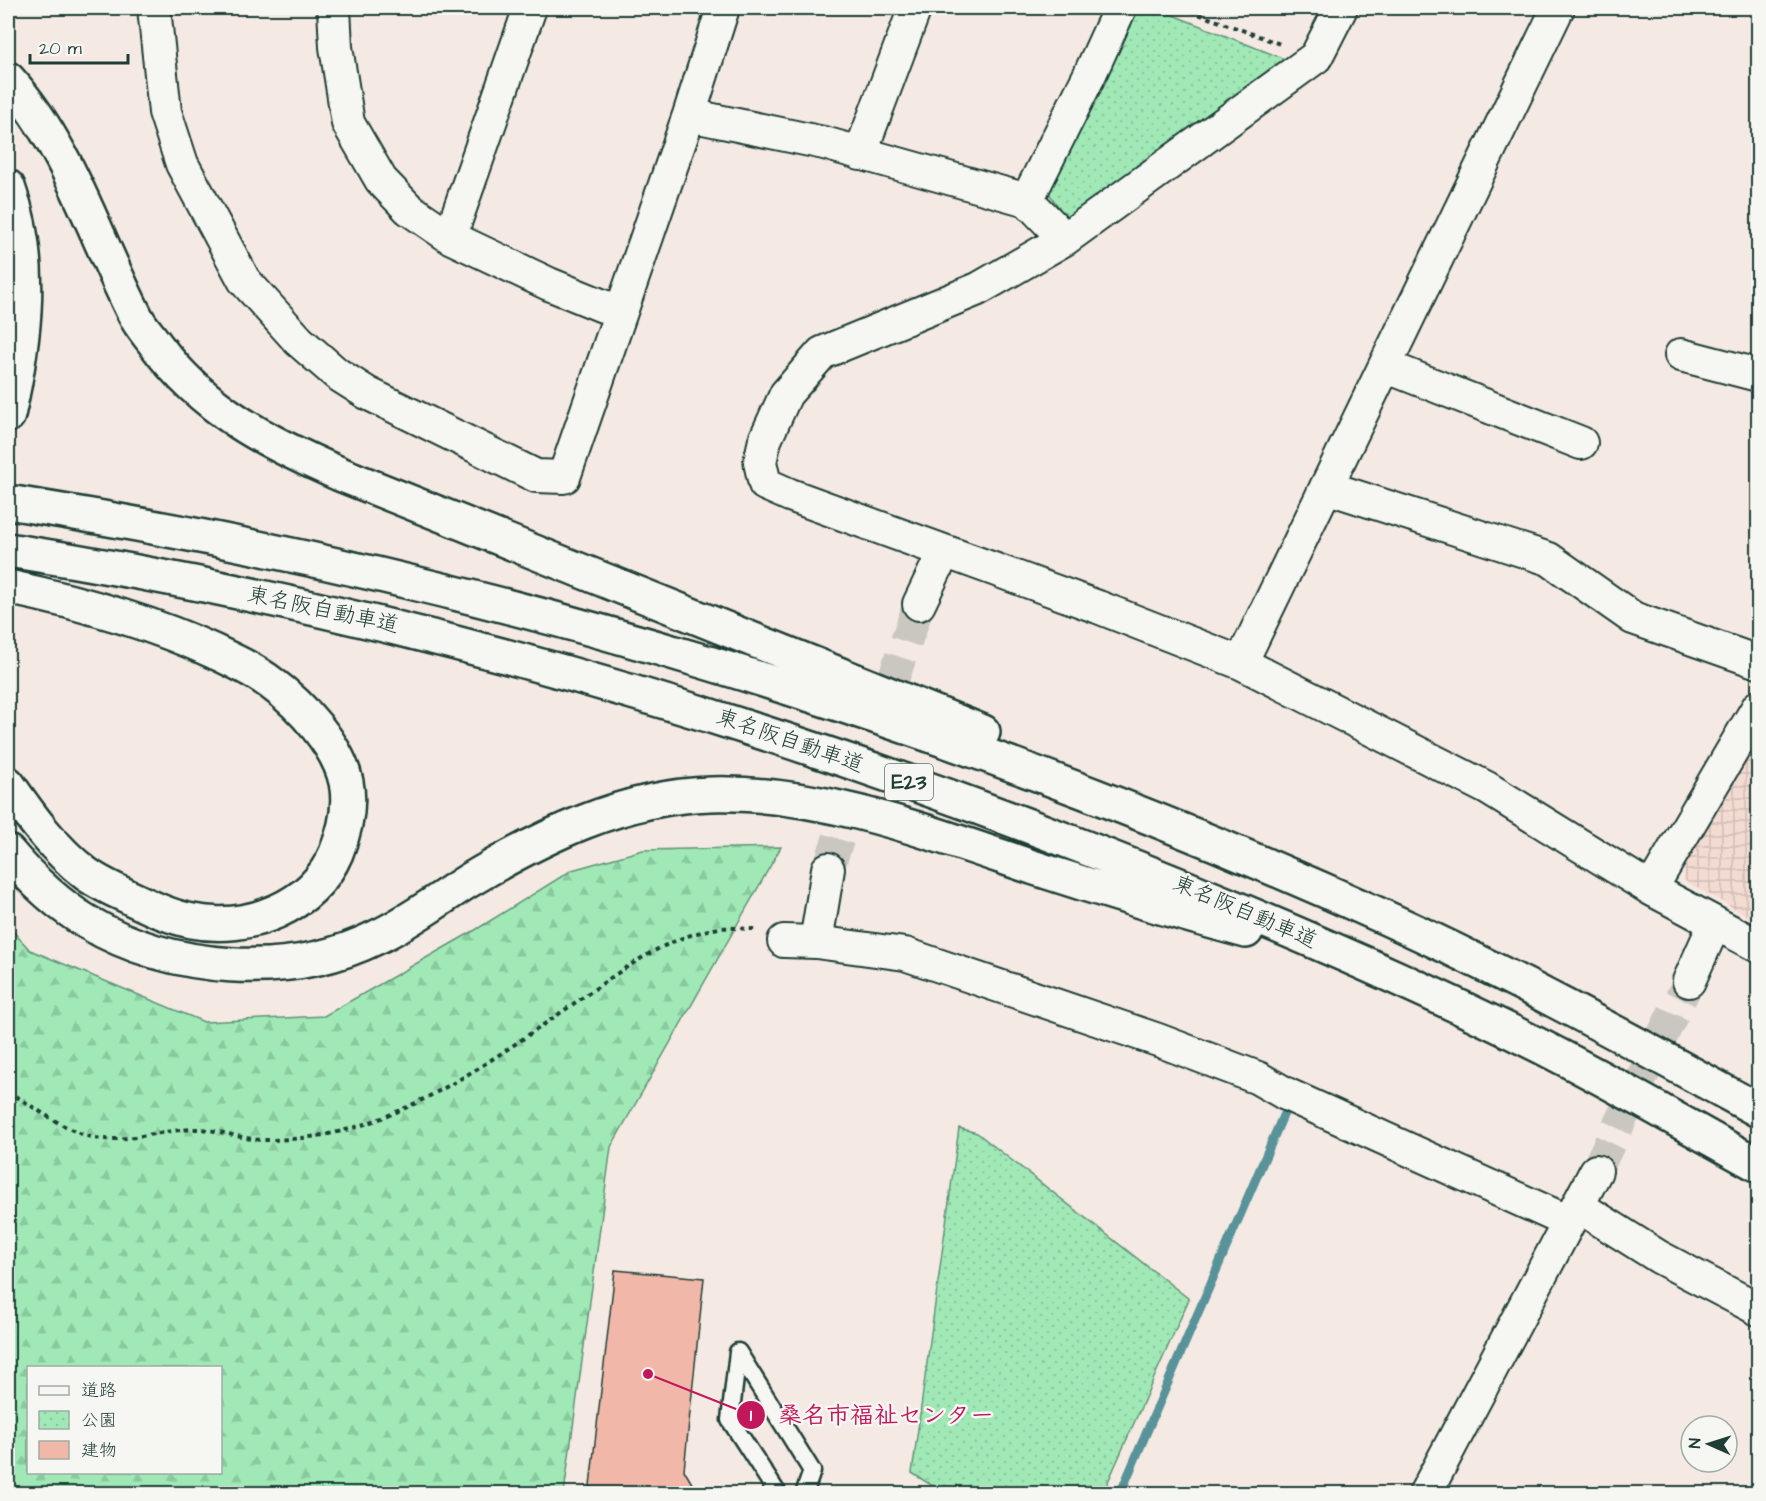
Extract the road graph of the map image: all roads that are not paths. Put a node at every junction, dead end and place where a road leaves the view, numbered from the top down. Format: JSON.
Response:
{"nodes":[{"id":1,"x":154,"y":8,"type":"edge"},
{"id":2,"x":334,"y":8,"type":"edge"},
{"id":3,"x":530,"y":8,"type":"edge"},
{"id":4,"x":723,"y":8,"type":"edge"},
{"id":5,"x":915,"y":8,"type":"edge"},
{"id":6,"x":1120,"y":8,"type":"edge"},
{"id":7,"x":1341,"y":8,"type":"edge"},
{"id":8,"x":1558,"y":8,"type":"edge"},
{"id":9,"x":8,"y":80,"type":"edge"},
{"id":10,"x":689,"y":115,"type":"junction"},
{"id":11,"x":860,"y":154,"type":"junction"},
{"id":12,"x":8,"y":187,"type":"edge"},
{"id":13,"x":1027,"y":200,"type":"junction"},
{"id":14,"x":450,"y":237,"type":"junction"},
{"id":15,"x":1065,"y":239,"type":"junction"},
{"id":16,"x":620,"y":310,"type":"junction"},
{"id":17,"x":1681,"y":355,"type":"dead end"},
{"id":18,"x":1385,"y":366,"type":"junction"},
{"id":19,"x":1758,"y":375,"type":"edge"},
{"id":20,"x":8,"y":415,"type":"edge"},
{"id":21,"x":1581,"y":443,"type":"dead end"},
{"id":22,"x":1326,"y":487,"type":"junction"},
{"id":23,"x":8,"y":502,"type":"edge"},
{"id":24,"x":8,"y":550,"type":"edge"},
{"id":25,"x":944,"y":552,"type":"junction"},
{"id":26,"x":8,"y":587,"type":"edge"},
{"id":27,"x":919,"y":604,"type":"tunnel mouth"},
{"id":28,"x":1758,"y":662,"type":"edge"},
{"id":29,"x":1241,"y":663,"type":"junction"},
{"id":30,"x":1758,"y":707,"type":"edge"},
{"id":31,"x":8,"y":784,"type":"edge"},
{"id":32,"x":8,"y":852,"type":"edge"},
{"id":33,"x":828,"y":869,"type":"tunnel mouth"},
{"id":34,"x":1651,"y":889,"type":"junction"},
{"id":35,"x":1385,"y":917,"type":"junction"},
{"id":36,"x":1715,"y":923,"type":"junction"},
{"id":37,"x":784,"y":941,"type":"road end"},
{"id":38,"x":816,"y":942,"type":"junction"},
{"id":39,"x":1758,"y":946,"type":"edge"},
{"id":40,"x":1370,"y":965,"type":"junction"},
{"id":41,"x":1689,"y":981,"type":"tunnel mouth"},
{"id":42,"x":1758,"y":1110,"type":"edge"},
{"id":43,"x":1758,"y":1165,"type":"edge"},
{"id":44,"x":1596,"y":1171,"type":"tunnel mouth"},
{"id":45,"x":1573,"y":1214,"type":"junction"},
{"id":46,"x":1758,"y":1309,"type":"edge"},
{"id":47,"x":778,"y":1494,"type":"edge"},
{"id":48,"x":804,"y":1494,"type":"edge"},
{"id":49,"x":1425,"y":1494,"type":"edge"}],
"edges":[{"from":1,"to":16,"type":"street"},
{"from":2,"to":14,"type":"street"},
{"from":3,"to":14,"type":"street"},
{"from":4,"to":10,"type":"street"},
{"from":5,"to":11,"type":"street"},
{"from":6,"to":13,"type":"street"},
{"from":7,"to":15,"type":"street"},
{"from":8,"to":18,"type":"street"},
{"from":9,"to":35,"type":"highway"},
{"from":10,"to":11,"type":"street"},
{"from":10,"to":16,"type":"street"},
{"from":11,"to":13,"type":"street"},
{"from":12,"to":20,"type":"highway"},
{"from":13,"to":15,"type":"street"},
{"from":14,"to":16,"type":"street"},
{"from":15,"to":25,"type":"street"},
{"from":17,"to":19,"type":"street"},
{"from":18,"to":21,"type":"street"},
{"from":18,"to":22,"type":"street"},
{"from":22,"to":28,"type":"street"},
{"from":22,"to":29,"type":"street"},
{"from":23,"to":35,"type":"highway","name":"東名阪自動車道","number":"E23"},
{"from":24,"to":40,"type":"highway","name":"東名阪自動車道","number":"E23"},
{"from":25,"to":27,"type":"street"},
{"from":25,"to":29,"type":"street"},
{"from":26,"to":31,"type":"highway"},
{"from":29,"to":34,"type":"street"},
{"from":30,"to":34,"type":"street"},
{"from":32,"to":40,"type":"highway"},
{"from":33,"to":38,"type":"street"},
{"from":34,"to":36,"type":"street"},
{"from":35,"to":42,"type":"highway","name":"東名阪自動車道","number":"E23"},
{"from":36,"to":39,"type":"street"},
{"from":36,"to":41,"type":"street"},
{"from":37,"to":38,"type":"street"},
{"from":38,"to":45,"type":"street"},
{"from":40,"to":43,"type":"highway","name":"東名阪自動車道","number":"E23"},
{"from":44,"to":45,"type":"street"},
{"from":45,"to":46,"type":"street"},
{"from":45,"to":49,"type":"street"},
{"from":47,"to":48,"type":"lane"}]}
